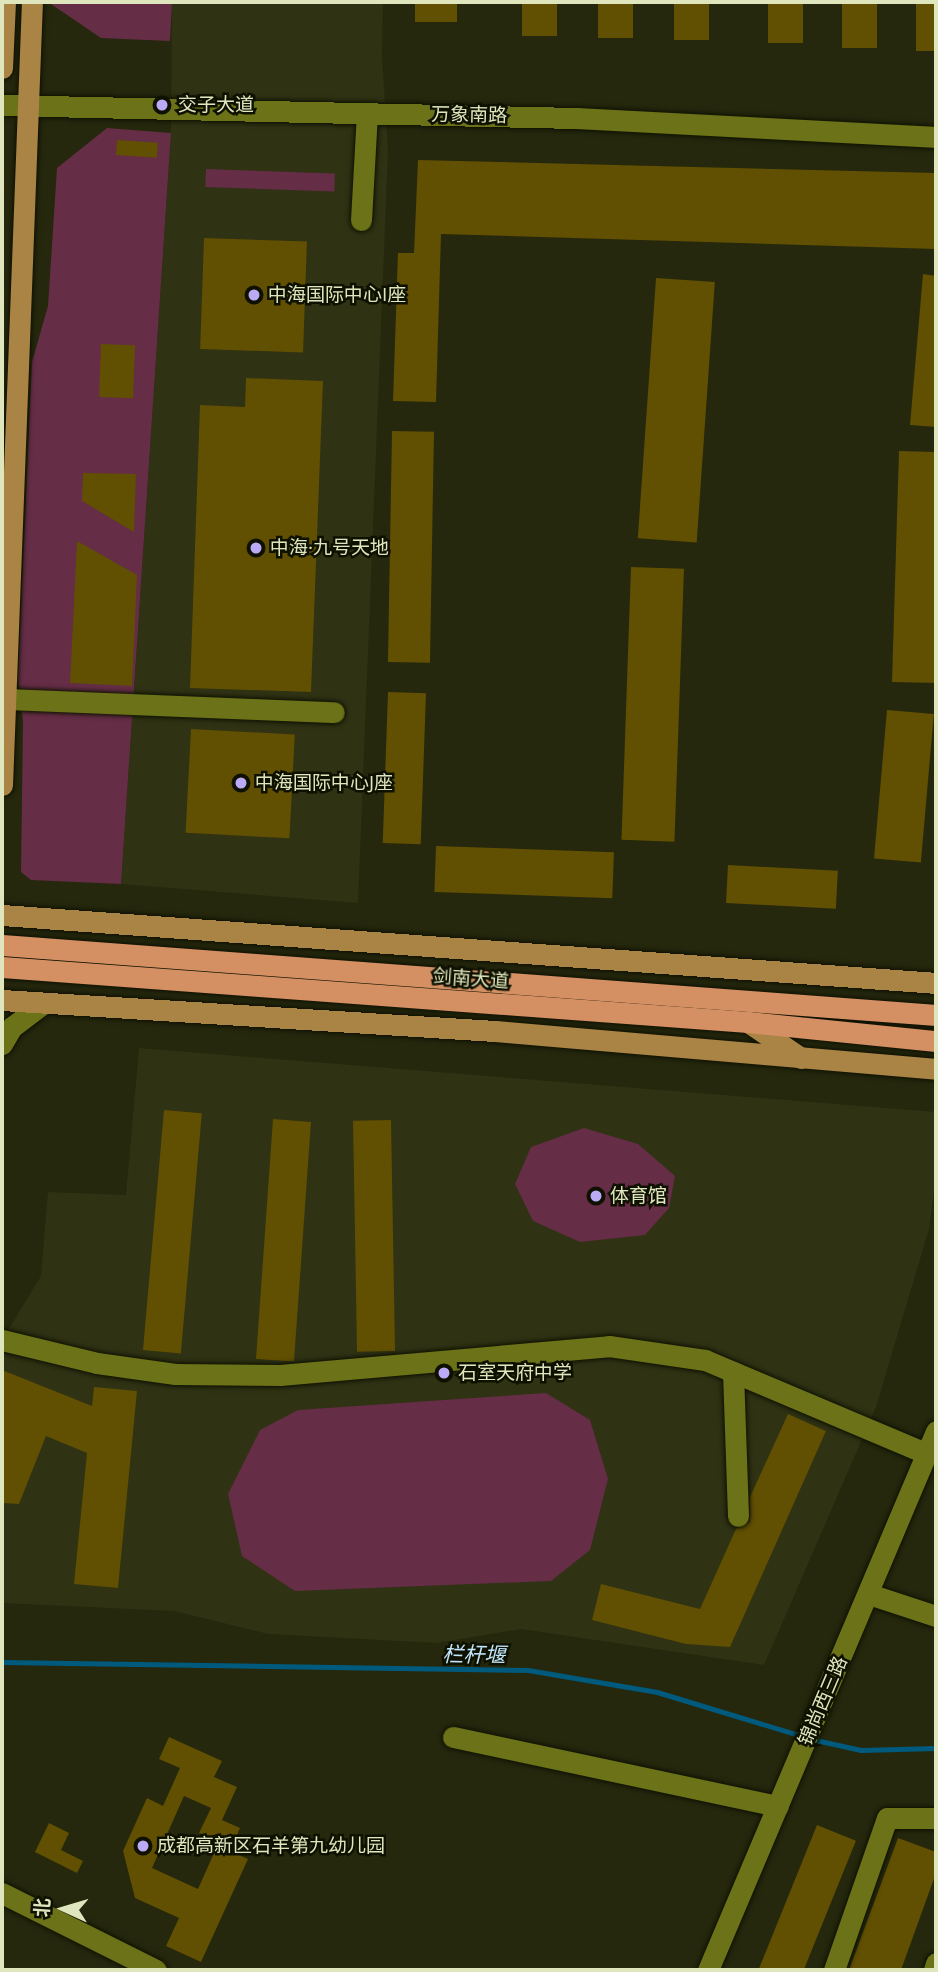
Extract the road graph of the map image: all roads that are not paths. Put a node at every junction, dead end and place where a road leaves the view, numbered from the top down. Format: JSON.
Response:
{"nodes":[{"id":1,"x":5,"y":2,"type":"edge"},
{"id":2,"x":32,"y":2,"type":"edge"},
{"id":3,"x":2,"y":68,"type":"edge"},
{"id":4,"x":2,"y":104,"type":"edge"},
{"id":5,"x":30,"y":105,"type":"junction"},
{"id":6,"x":367,"y":113,"type":"junction"},
{"id":7,"x":936,"y":137,"type":"edge"},
{"id":8,"x":361,"y":220,"type":"dead end"},
{"id":9,"x":5,"y":699,"type":"junction"},
{"id":10,"x":334,"y":712,"type":"dead end"},
{"id":11,"x":2,"y":785,"type":"edge"},
{"id":12,"x":2,"y":915,"type":"edge"},
{"id":13,"x":2,"y":946,"type":"edge"},
{"id":14,"x":2,"y":967,"type":"edge"},
{"id":15,"x":936,"y":983,"type":"edge"},
{"id":16,"x":2,"y":1000,"type":"edge"},
{"id":17,"x":42,"y":1004,"type":"junction"},
{"id":18,"x":936,"y":1015,"type":"edge"},
{"id":19,"x":748,"y":1022,"type":"junction"},
{"id":20,"x":936,"y":1041,"type":"edge"},
{"id":21,"x":2,"y":1044,"type":"edge"},
{"id":22,"x":803,"y":1059,"type":"junction"},
{"id":23,"x":936,"y":1069,"type":"edge"},
{"id":24,"x":2,"y":1340,"type":"edge"},
{"id":25,"x":733,"y":1372,"type":"junction"},
{"id":26,"x":936,"y":1432,"type":"edge"},
{"id":27,"x":928,"y":1454,"type":"junction"},
{"id":28,"x":738,"y":1516,"type":"dead end"},
{"id":29,"x":869,"y":1594,"type":"junction"},
{"id":30,"x":936,"y":1616,"type":"edge"},
{"id":31,"x":453,"y":1737,"type":"dead end"},
{"id":32,"x":778,"y":1806,"type":"junction"},
{"id":33,"x":936,"y":1818,"type":"edge"},
{"id":34,"x":2,"y":1893,"type":"edge"},
{"id":35,"x":936,"y":1963,"type":"edge"},
{"id":36,"x":156,"y":1970,"type":"edge"},
{"id":37,"x":708,"y":1970,"type":"edge"},
{"id":38,"x":834,"y":1970,"type":"edge"},
{"id":39,"x":934,"y":1970,"type":"edge"}],
"edges":[{"from":1,"to":3,"type":"main road"},
{"from":2,"to":5,"type":"main road"},
{"from":4,"to":5,"type":"street","name":"万象南路"},
{"from":5,"to":6,"type":"street","name":"万象南路"},
{"from":5,"to":9,"type":"main road"},
{"from":6,"to":7,"type":"street","name":"万象南路"},
{"from":6,"to":8,"type":"street"},
{"from":9,"to":10,"type":"street"},
{"from":9,"to":11,"type":"main road"},
{"from":12,"to":15,"type":"main road"},
{"from":13,"to":18,"type":"highway","name":"剑南大道"},
{"from":14,"to":19,"type":"highway","name":"剑南大道"},
{"from":16,"to":17,"type":"main road"},
{"from":17,"to":21,"type":"street"},
{"from":17,"to":22,"type":"main road"},
{"from":19,"to":20,"type":"highway","name":"剑南大道"},
{"from":19,"to":22,"type":"main road"},
{"from":22,"to":23,"type":"main road"},
{"from":24,"to":25,"type":"street"},
{"from":25,"to":27,"type":"street"},
{"from":25,"to":28,"type":"street"},
{"from":26,"to":27,"type":"street","name":"锦尚西三路"},
{"from":27,"to":29,"type":"street","name":"锦尚西三路"},
{"from":29,"to":30,"type":"street"},
{"from":29,"to":32,"type":"street","name":"锦尚西三路"},
{"from":31,"to":32,"type":"street"},
{"from":32,"to":37,"type":"street","name":"锦尚西三路"},
{"from":33,"to":38,"type":"street"},
{"from":34,"to":36,"type":"street"},
{"from":35,"to":39,"type":"street"}]}
